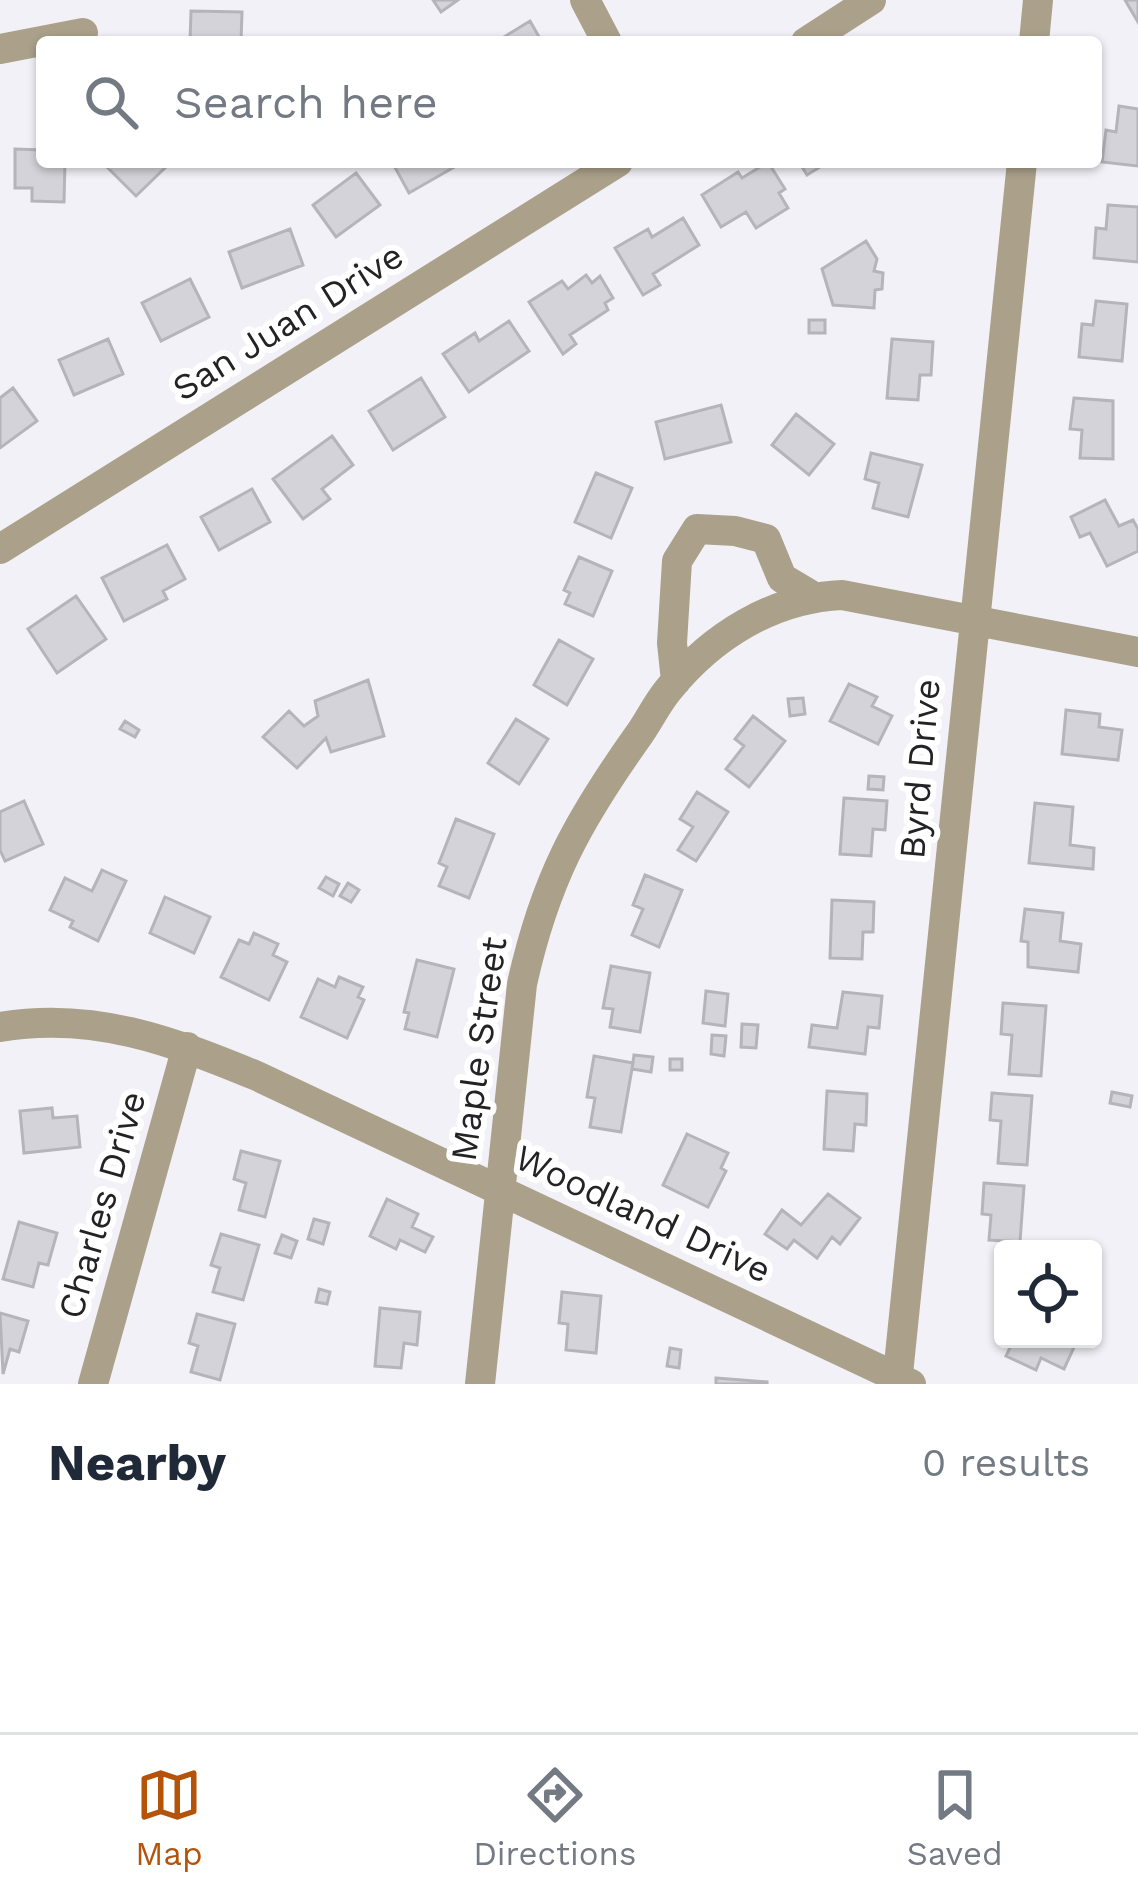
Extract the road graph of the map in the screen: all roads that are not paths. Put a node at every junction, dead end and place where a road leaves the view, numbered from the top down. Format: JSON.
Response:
{"nodes":[{"id":1,"x":585,"y":0,"type":"edge"},
{"id":2,"x":872,"y":0,"type":"edge"},
{"id":3,"x":1038,"y":0,"type":"edge"},
{"id":4,"x":83,"y":32,"type":"dead end"},
{"id":5,"x":63,"y":36,"type":"edge"},
{"id":6,"x":604,"y":36,"type":"edge"},
{"id":7,"x":815,"y":36,"type":"edge"},
{"id":8,"x":1035,"y":36,"type":"edge"},
{"id":9,"x":36,"y":42,"type":"edge"},
{"id":10,"x":0,"y":49,"type":"edge"},
{"id":11,"x":608,"y":168,"type":"edge"},
{"id":12,"x":1021,"y":168,"type":"edge"},
{"id":13,"x":0,"y":549,"type":"edge"},
{"id":14,"x":814,"y":596,"type":"junction"},
{"id":15,"x":974,"y":620,"type":"junction"},
{"id":16,"x":1138,"y":652,"type":"edge"},
{"id":17,"x":676,"y":681,"type":"junction"},
{"id":18,"x":0,"y":1027,"type":"edge"},
{"id":19,"x":187,"y":1047,"type":"junction"},
{"id":20,"x":499,"y":1189,"type":"junction"},
{"id":21,"x":902,"y":1382,"type":"edge"},
{"id":22,"x":93,"y":1384,"type":"edge"},
{"id":23,"x":480,"y":1384,"type":"edge"}],
"edges":[{"from":1,"to":6,"type":"street"},
{"from":2,"to":7,"type":"street"},
{"from":3,"to":8,"type":"street"},
{"from":4,"to":5,"type":"street"},
{"from":9,"to":10,"type":"street"},
{"from":11,"to":13,"type":"street","name":"San Juan Drive"},
{"from":12,"to":15,"type":"street","name":"Byrd Drive"},
{"from":14,"to":15,"type":"street","name":"Maple Street"},
{"from":14,"to":17,"type":"street","name":"Maple Street"},
{"from":14,"to":17,"type":"street"},
{"from":15,"to":16,"type":"street","name":"Maple Street"},
{"from":15,"to":21,"type":"street","name":"Byrd Drive"},
{"from":17,"to":20,"type":"street","name":"Maple Street"},
{"from":18,"to":19,"type":"street","name":"Woodland Drive"},
{"from":19,"to":20,"type":"street","name":"Woodland Drive"},
{"from":19,"to":22,"type":"street","name":"Charles Drive"},
{"from":20,"to":21,"type":"street","name":"Woodland Drive"},
{"from":20,"to":23,"type":"street","name":"Maple Street"}]}
